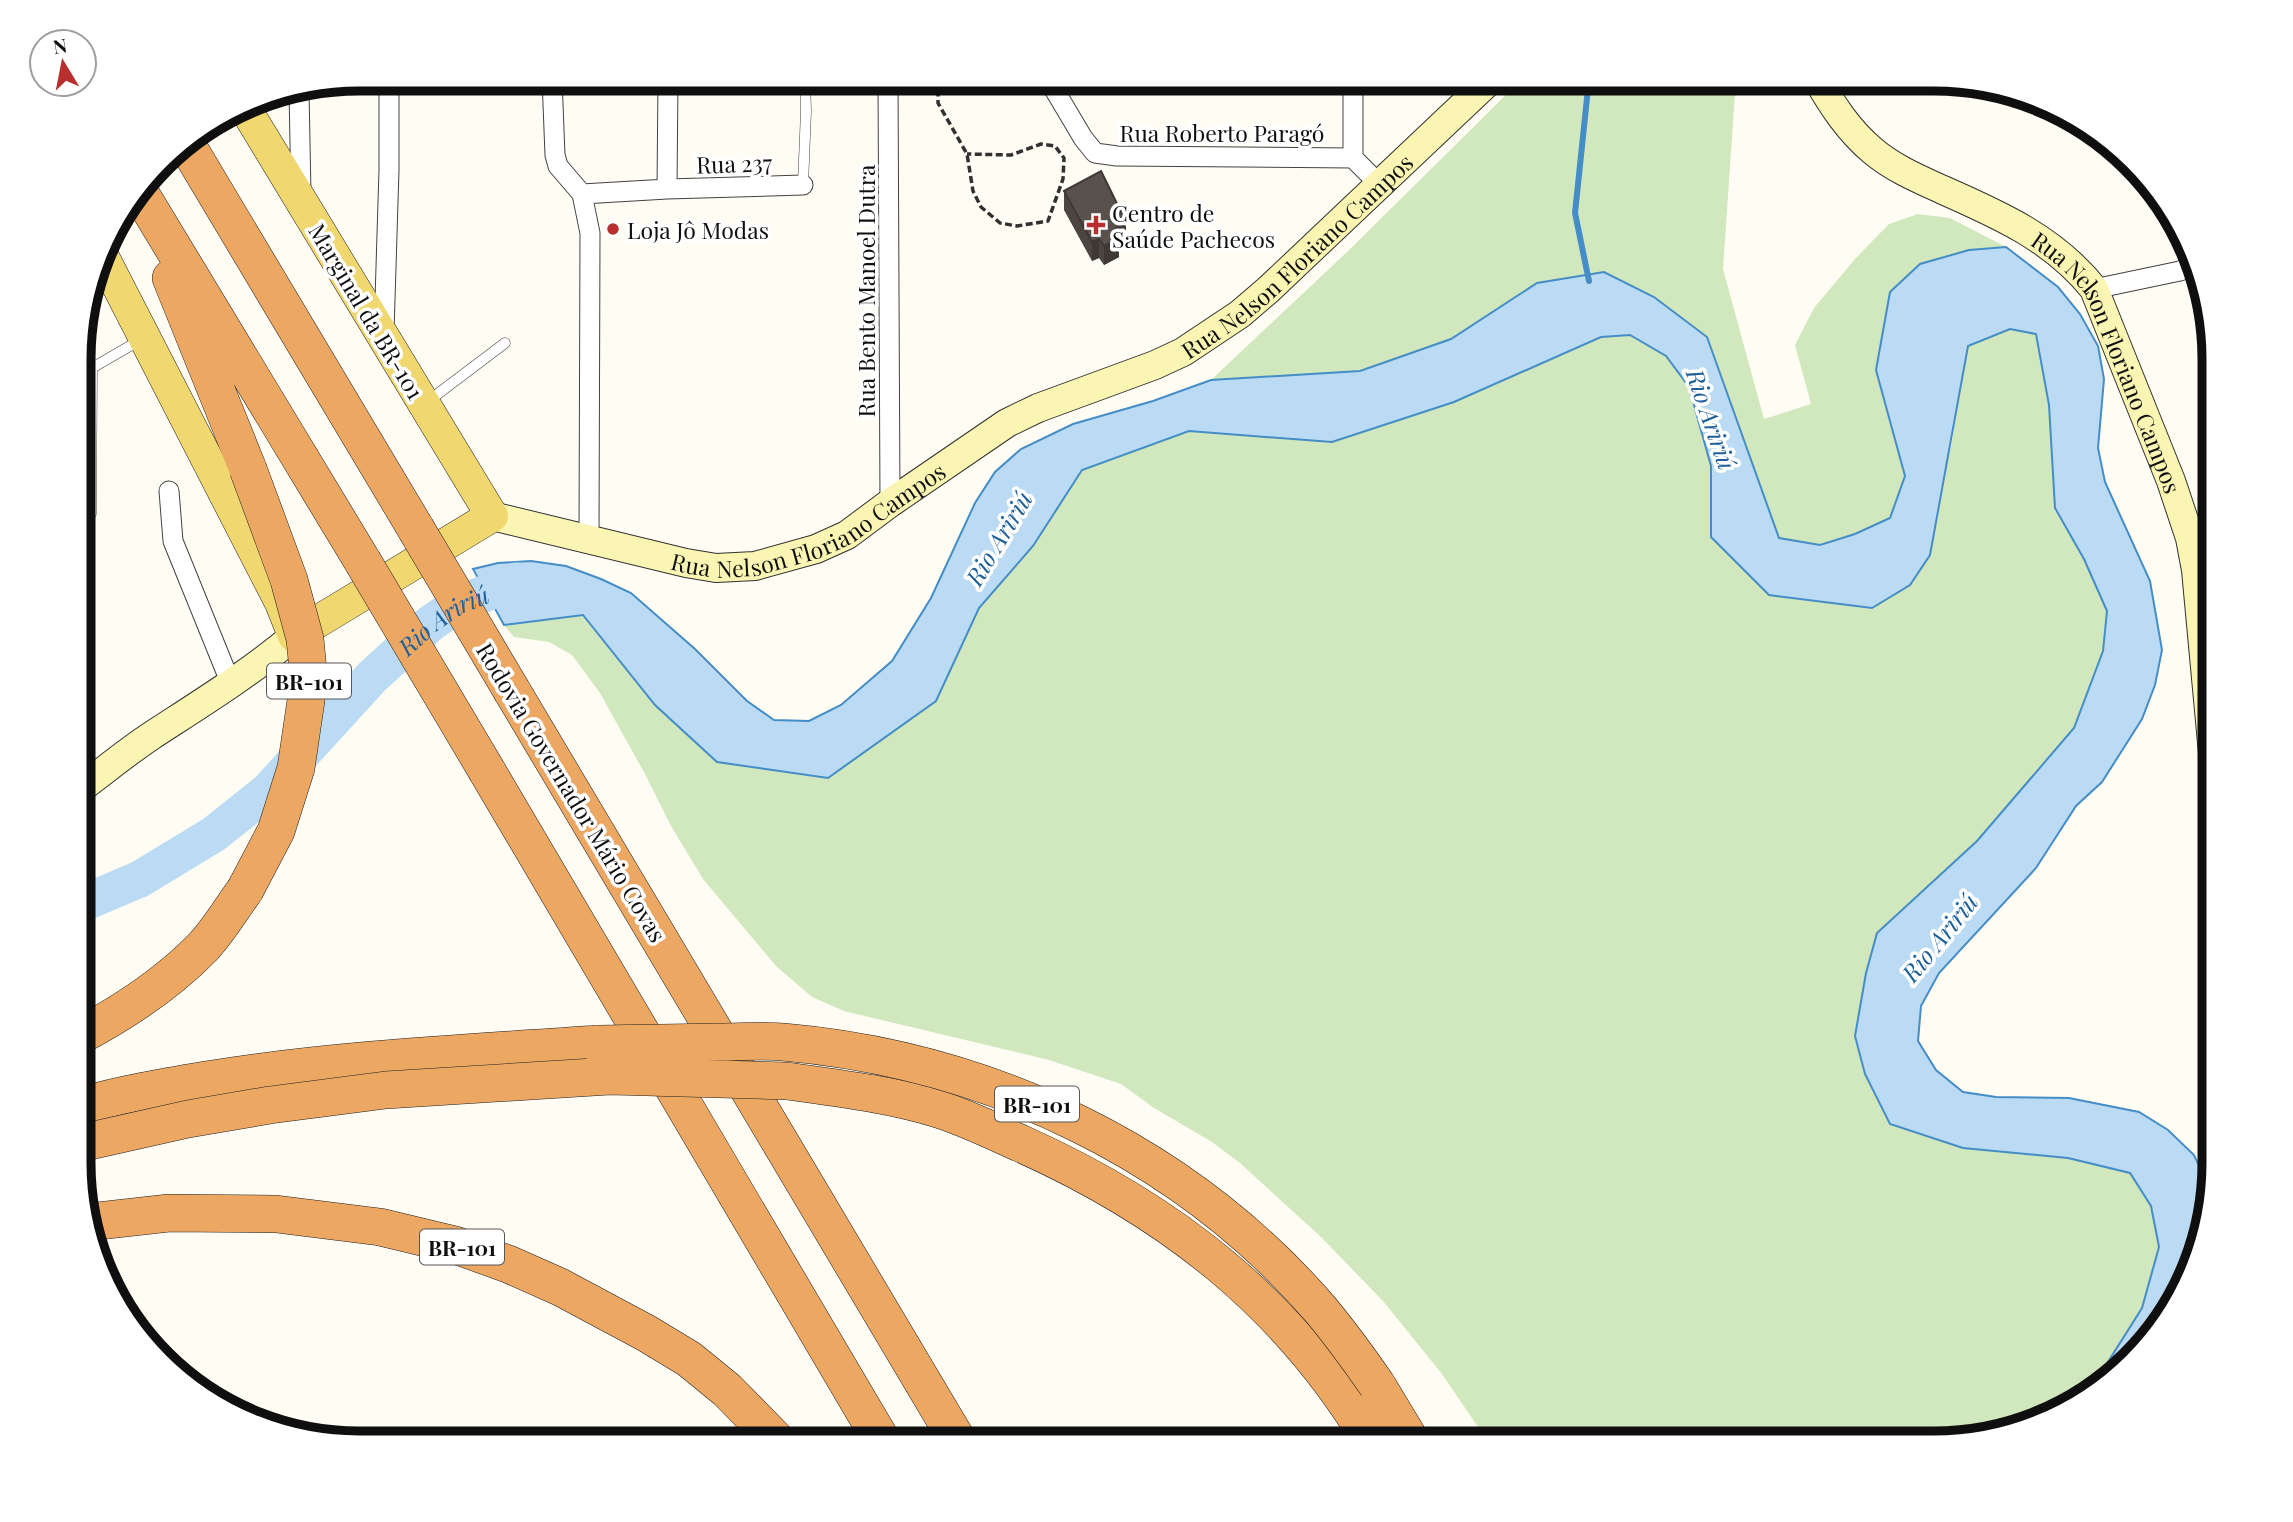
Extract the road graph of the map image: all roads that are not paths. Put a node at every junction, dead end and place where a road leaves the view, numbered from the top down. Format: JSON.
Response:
{"nodes":[{"id":1,"x":389,"y":91,"type":"edge"},
{"id":2,"x":552,"y":91,"type":"edge"},
{"id":3,"x":668,"y":91,"type":"edge"},
{"id":4,"x":805,"y":91,"type":"edge"},
{"id":5,"x":888,"y":91,"type":"edge"},
{"id":6,"x":1055,"y":91,"type":"edge"},
{"id":7,"x":1353,"y":91,"type":"edge"},
{"id":8,"x":1478,"y":91,"type":"edge"},
{"id":9,"x":1825,"y":91,"type":"edge"},
{"id":10,"x":299,"y":98,"type":"edge"},
{"id":11,"x":249,"y":115,"type":"edge"},
{"id":12,"x":190,"y":151,"type":"edge"},
{"id":13,"x":1353,"y":158,"type":"junction"},
{"id":14,"x":1379,"y":184,"type":"junction"},
{"id":15,"x":803,"y":185,"type":"joint"},
{"id":16,"x":667,"y":189,"type":"junction"},
{"id":17,"x":582,"y":194,"type":"junction"},
{"id":18,"x":143,"y":201,"type":"edge"},
{"id":19,"x":301,"y":201,"type":"junction"},
{"id":20,"x":142,"y":202,"type":"edge"},
{"id":21,"x":108,"y":266,"type":"edge"},
{"id":22,"x":2186,"y":268,"type":"edge"},
{"id":23,"x":2094,"y":289,"type":"junction"},
{"id":24,"x":146,"y":337,"type":"junction"},
{"id":25,"x":383,"y":337,"type":"junction"},
{"id":26,"x":505,"y":343,"type":"dead end"},
{"id":27,"x":424,"y":404,"type":"junction"},
{"id":28,"x":169,"y":491,"type":"dead end"},
{"id":29,"x":890,"y":503,"type":"junction"},
{"id":30,"x":91,"y":514,"type":"dead end"},
{"id":31,"x":492,"y":516,"type":"junction"},
{"id":32,"x":2202,"y":527,"type":"edge"},
{"id":33,"x":590,"y":540,"type":"junction"},
{"id":34,"x":2202,"y":548,"type":"edge"},
{"id":35,"x":2202,"y":618,"type":"edge"},
{"id":36,"x":294,"y":636,"type":"junction"},
{"id":37,"x":231,"y":684,"type":"junction"},
{"id":38,"x":91,"y":781,"type":"edge"},
{"id":39,"x":91,"y":1030,"type":"edge"},
{"id":40,"x":91,"y":1104,"type":"edge"},
{"id":41,"x":91,"y":1141,"type":"edge"},
{"id":42,"x":97,"y":1221,"type":"edge"},
{"id":43,"x":767,"y":1431,"type":"edge"},
{"id":44,"x":876,"y":1431,"type":"edge"},
{"id":45,"x":952,"y":1431,"type":"edge"},
{"id":46,"x":1364,"y":1431,"type":"edge"},
{"id":47,"x":1405,"y":1431,"type":"edge"}],
"edges":[{"from":1,"to":25,"type":"street"},
{"from":2,"to":17,"type":"street"},
{"from":3,"to":16,"type":"street"},
{"from":4,"to":15,"type":"lane"},
{"from":5,"to":29,"type":"street","name":"Rua Bento Manoel Dutra"},
{"from":6,"to":13,"type":"street","name":"Rua Roberto Paragó"},
{"from":7,"to":13,"type":"street"},
{"from":8,"to":14,"type":"main road","name":"Rua Nelson Floriano Campos"},
{"from":9,"to":23,"type":"main road","name":"Rua Nelson Floriano Campos"},
{"from":10,"to":19,"type":"street"},
{"from":11,"to":19,"type":"main road","name":"Marginal da BR-101"},
{"from":12,"to":45,"type":"highway","name":"Rodovia Governador Mário Covas","bridge":true},
{"from":13,"to":14,"type":"street"},
{"from":14,"to":29,"type":"main road","name":"Rua Nelson Floriano Campos"},
{"from":15,"to":16,"type":"street","name":"Rua 237"},
{"from":16,"to":17,"type":"street","name":"Rua 237"},
{"from":17,"to":33,"type":"street"},
{"from":18,"to":44,"type":"highway","bridge":true},
{"from":19,"to":25,"type":"main road","name":"Marginal da BR-101"},
{"from":20,"to":39,"type":"highway","number":"BR-101","bridge":true},
{"from":21,"to":24,"type":"main road"},
{"from":22,"to":23,"type":"street"},
{"from":23,"to":32,"type":"main road","name":"Rua Nelson Floriano Campos"},
{"from":24,"to":30,"type":"lane"},
{"from":24,"to":36,"type":"main road"},
{"from":25,"to":27,"type":"main road","name":"Marginal da BR-101"},
{"from":26,"to":27,"type":"lane"},
{"from":27,"to":31,"type":"main road","name":"Marginal da BR-101"},
{"from":28,"to":37,"type":"street"},
{"from":29,"to":33,"type":"main road","name":"Rua Nelson Floriano Campos"},
{"from":31,"to":33,"type":"main road","name":"Rua Nelson Floriano Campos"},
{"from":31,"to":36,"type":"main road"},
{"from":34,"to":35,"type":"main road","name":"Rua Nelson Floriano Campos"},
{"from":36,"to":37,"type":"main road"},
{"from":37,"to":38,"type":"main road"},
{"from":40,"to":47,"type":"highway","number":"BR-101","bridge":true},
{"from":41,"to":46,"type":"highway","number":"BR-101","bridge":true},
{"from":42,"to":43,"type":"highway","number":"BR-101"}]}
